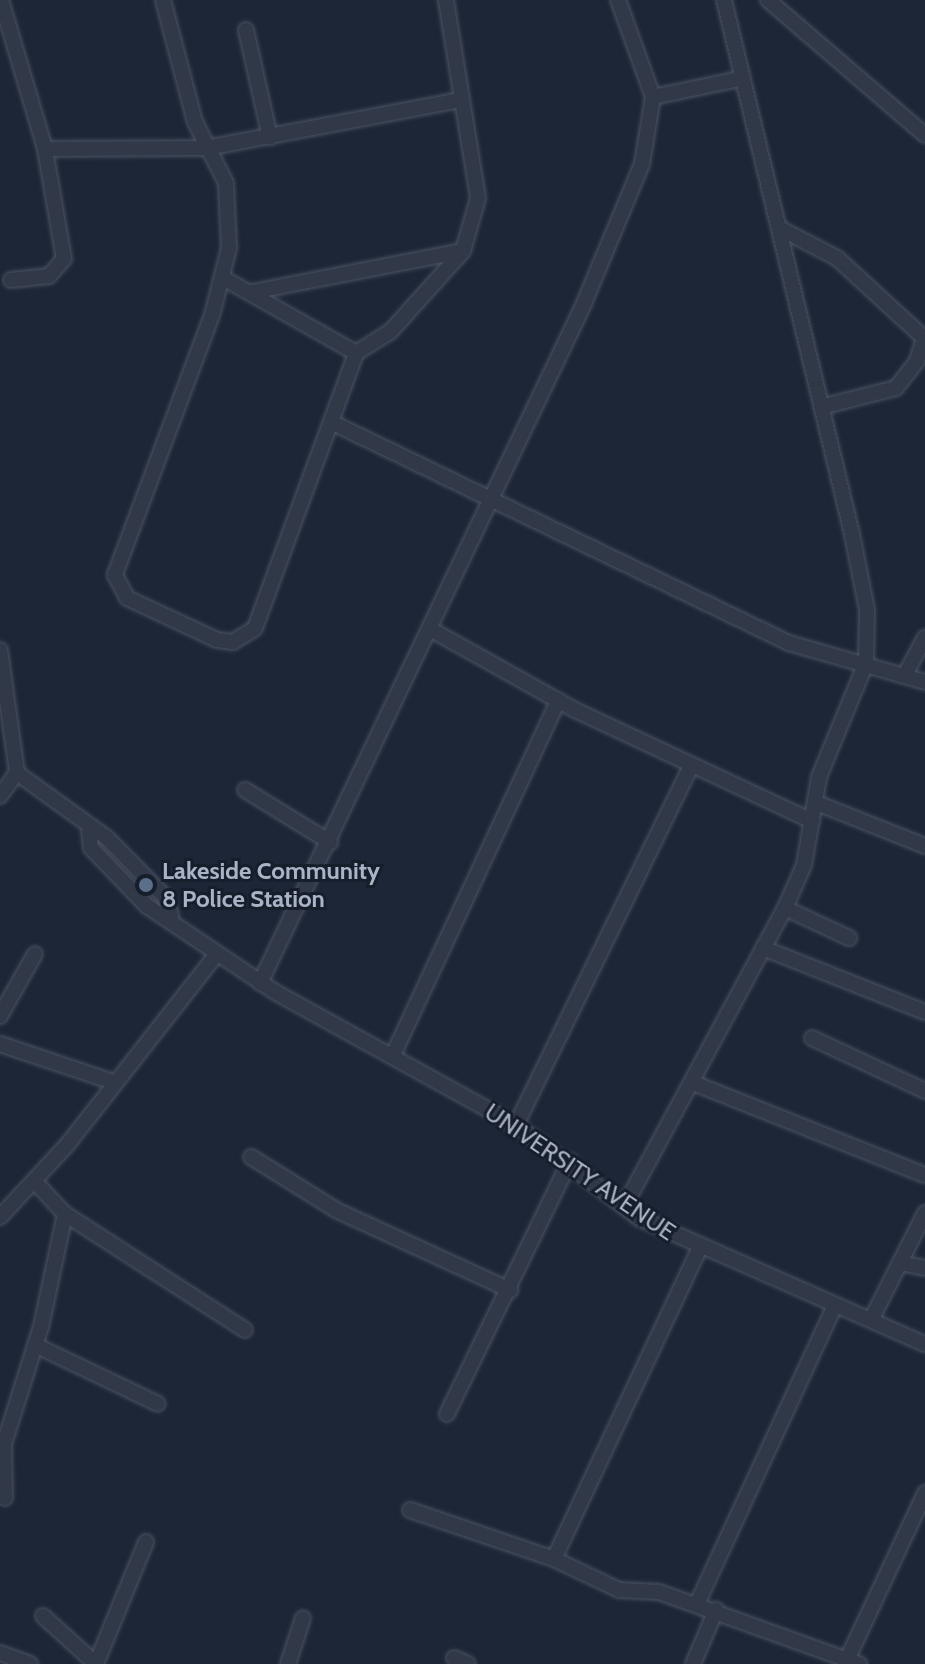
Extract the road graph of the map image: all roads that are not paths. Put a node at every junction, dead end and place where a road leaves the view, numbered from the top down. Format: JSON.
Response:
{"nodes":[{"id":1,"x":1,"y":0,"type":"edge"},
{"id":2,"x":446,"y":0,"type":"edge"},
{"id":3,"x":618,"y":0,"type":"edge"},
{"id":4,"x":724,"y":0,"type":"edge"},
{"id":5,"x":768,"y":0,"type":"edge"},
{"id":6,"x":166,"y":1,"type":"edge"},
{"id":7,"x":246,"y":30,"type":"dead end"},
{"id":8,"x":739,"y":79,"type":"junction"},
{"id":9,"x":653,"y":97,"type":"junction"},
{"id":10,"x":459,"y":100,"type":"junction"},
{"id":11,"x":925,"y":135,"type":"edge"},
{"id":12,"x":270,"y":137,"type":"junction"},
{"id":13,"x":206,"y":148,"type":"junction"},
{"id":14,"x":45,"y":149,"type":"junction"},
{"id":15,"x":781,"y":229,"type":"junction"},
{"id":16,"x":463,"y":251,"type":"junction"},
{"id":17,"x":223,"y":278,"type":"junction"},
{"id":18,"x":11,"y":280,"type":"dead end"},
{"id":19,"x":252,"y":292,"type":"junction"},
{"id":20,"x":924,"y":346,"type":"edge"},
{"id":21,"x":356,"y":353,"type":"junction"},
{"id":22,"x":821,"y":407,"type":"junction"},
{"id":23,"x":333,"y":423,"type":"junction"},
{"id":24,"x":487,"y":500,"type":"junction"},
{"id":25,"x":430,"y":629,"type":"junction"},
{"id":26,"x":925,"y":638,"type":"edge"},
{"id":27,"x":0,"y":650,"type":"edge"},
{"id":28,"x":866,"y":663,"type":"junction"},
{"id":29,"x":906,"y":673,"type":"junction"},
{"id":30,"x":925,"y":682,"type":"edge"},
{"id":31,"x":558,"y":701,"type":"junction"},
{"id":32,"x":690,"y":768,"type":"junction"},
{"id":33,"x":17,"y":773,"type":"junction"},
{"id":34,"x":245,"y":790,"type":"dead end"},
{"id":35,"x":0,"y":796,"type":"edge"},
{"id":36,"x":817,"y":803,"type":"junction"},
{"id":37,"x":812,"y":821,"type":"junction"},
{"id":38,"x":89,"y":831,"type":"junction"},
{"id":39,"x":330,"y":842,"type":"junction"},
{"id":40,"x":925,"y":846,"type":"edge"},
{"id":41,"x":785,"y":908,"type":"junction"},
{"id":42,"x":171,"y":916,"type":"junction"},
{"id":43,"x":849,"y":938,"type":"dead end"},
{"id":44,"x":763,"y":948,"type":"junction"},
{"id":45,"x":35,"y":954,"type":"dead end"},
{"id":46,"x":217,"y":954,"type":"junction"},
{"id":47,"x":260,"y":983,"type":"junction"},
{"id":48,"x":925,"y":1012,"type":"edge"},
{"id":49,"x":0,"y":1016,"type":"edge"},
{"id":50,"x":812,"y":1038,"type":"dead end"},
{"id":51,"x":0,"y":1044,"type":"edge"},
{"id":52,"x":393,"y":1055,"type":"junction"},
{"id":53,"x":113,"y":1082,"type":"junction"},
{"id":54,"x":696,"y":1084,"type":"junction"},
{"id":55,"x":925,"y":1091,"type":"edge"},
{"id":56,"x":516,"y":1125,"type":"junction"},
{"id":57,"x":251,"y":1157,"type":"dead end"},
{"id":58,"x":570,"y":1161,"type":"junction"},
{"id":59,"x":925,"y":1175,"type":"edge"},
{"id":60,"x":36,"y":1183,"type":"junction"},
{"id":61,"x":625,"y":1205,"type":"junction"},
{"id":62,"x":925,"y":1213,"type":"edge"},
{"id":63,"x":65,"y":1214,"type":"junction"},
{"id":64,"x":0,"y":1217,"type":"edge"},
{"id":65,"x":699,"y":1249,"type":"junction"},
{"id":66,"x":900,"y":1263,"type":"junction"},
{"id":67,"x":925,"y":1268,"type":"edge"},
{"id":68,"x":510,"y":1290,"type":"junction"},
{"id":69,"x":834,"y":1307,"type":"junction"},
{"id":70,"x":871,"y":1320,"type":"junction"},
{"id":71,"x":245,"y":1330,"type":"dead end"},
{"id":72,"x":925,"y":1344,"type":"edge"},
{"id":73,"x":35,"y":1345,"type":"junction"},
{"id":74,"x":158,"y":1404,"type":"dead end"},
{"id":75,"x":447,"y":1414,"type":"dead end"},
{"id":76,"x":925,"y":1493,"type":"edge"},
{"id":77,"x":5,"y":1498,"type":"dead end"},
{"id":78,"x":410,"y":1510,"type":"dead end"},
{"id":79,"x":919,"y":1518,"type":"edge"},
{"id":80,"x":146,"y":1542,"type":"dead end"},
{"id":81,"x":554,"y":1559,"type":"junction"},
{"id":82,"x":697,"y":1604,"type":"junction"},
{"id":83,"x":716,"y":1610,"type":"junction"},
{"id":84,"x":43,"y":1616,"type":"dead end"},
{"id":85,"x":303,"y":1618,"type":"dead end"},
{"id":86,"x":0,"y":1653,"type":"edge"},
{"id":87,"x":850,"y":1662,"type":"edge"},
{"id":88,"x":30,"y":1664,"type":"edge"},
{"id":89,"x":96,"y":1664,"type":"edge"},
{"id":90,"x":288,"y":1664,"type":"edge"},
{"id":91,"x":693,"y":1664,"type":"edge"}],
"edges":[{"from":1,"to":14,"type":"street"},
{"from":2,"to":10,"type":"street"},
{"from":3,"to":9,"type":"street"},
{"from":4,"to":8,"type":"street"},
{"from":5,"to":11,"type":"street"},
{"from":6,"to":13,"type":"street"},
{"from":7,"to":12,"type":"street"},
{"from":8,"to":9,"type":"street"},
{"from":8,"to":15,"type":"street"},
{"from":9,"to":24,"type":"street"},
{"from":10,"to":12,"type":"street"},
{"from":10,"to":16,"type":"street"},
{"from":12,"to":13,"type":"street"},
{"from":13,"to":14,"type":"street"},
{"from":13,"to":17,"type":"street"},
{"from":14,"to":18,"type":"street"},
{"from":15,"to":20,"type":"street"},
{"from":15,"to":22,"type":"street"},
{"from":16,"to":19,"type":"street"},
{"from":16,"to":21,"type":"street"},
{"from":17,"to":19,"type":"street"},
{"from":17,"to":23,"type":"street"},
{"from":19,"to":21,"type":"street"},
{"from":20,"to":22,"type":"street"},
{"from":21,"to":23,"type":"street"},
{"from":22,"to":28,"type":"street"},
{"from":23,"to":24,"type":"street"},
{"from":24,"to":25,"type":"street"},
{"from":24,"to":28,"type":"street"},
{"from":25,"to":31,"type":"street"},
{"from":25,"to":39,"type":"street"},
{"from":26,"to":29,"type":"street"},
{"from":27,"to":33,"type":"street"},
{"from":28,"to":29,"type":"street"},
{"from":28,"to":36,"type":"street"},
{"from":29,"to":30,"type":"street"},
{"from":31,"to":32,"type":"street"},
{"from":31,"to":52,"type":"street"},
{"from":32,"to":37,"type":"street"},
{"from":32,"to":56,"type":"street"},
{"from":33,"to":35,"type":"street"},
{"from":33,"to":38,"type":"street","name":"UNIVERSITY AVENUE"},
{"from":34,"to":39,"type":"street"},
{"from":36,"to":37,"type":"street"},
{"from":36,"to":40,"type":"street"},
{"from":37,"to":41,"type":"street"},
{"from":38,"to":42,"type":"street","name":"UNIVERSITY AVENUE"},
{"from":38,"to":42,"type":"street","name":"UNIVERSITY AVENUE"},
{"from":39,"to":47,"type":"street"},
{"from":41,"to":43,"type":"street"},
{"from":41,"to":44,"type":"street"},
{"from":42,"to":46,"type":"street","name":"UNIVERSITY AVENUE"},
{"from":44,"to":48,"type":"street"},
{"from":44,"to":54,"type":"street"},
{"from":45,"to":49,"type":"street"},
{"from":46,"to":47,"type":"street","name":"UNIVERSITY AVENUE"},
{"from":46,"to":53,"type":"street"},
{"from":47,"to":52,"type":"street","name":"UNIVERSITY AVENUE"},
{"from":50,"to":55,"type":"street"},
{"from":51,"to":53,"type":"street"},
{"from":52,"to":56,"type":"street","name":"UNIVERSITY AVENUE"},
{"from":53,"to":60,"type":"street"},
{"from":54,"to":59,"type":"street"},
{"from":54,"to":61,"type":"street"},
{"from":56,"to":58,"type":"street","name":"UNIVERSITY AVENUE"},
{"from":57,"to":68,"type":"street"},
{"from":58,"to":61,"type":"street","name":"UNIVERSITY AVENUE"},
{"from":58,"to":68,"type":"street"},
{"from":60,"to":63,"type":"street"},
{"from":60,"to":64,"type":"street"},
{"from":61,"to":65,"type":"street","name":"UNIVERSITY AVENUE"},
{"from":62,"to":66,"type":"street"},
{"from":63,"to":71,"type":"street"},
{"from":63,"to":73,"type":"street"},
{"from":65,"to":69,"type":"street","name":"UNIVERSITY AVENUE"},
{"from":65,"to":81,"type":"street"},
{"from":66,"to":67,"type":"street"},
{"from":66,"to":70,"type":"street"},
{"from":68,"to":75,"type":"street"},
{"from":69,"to":70,"type":"street","name":"UNIVERSITY AVENUE"},
{"from":69,"to":82,"type":"street"},
{"from":70,"to":72,"type":"street","name":"UNIVERSITY AVENUE"},
{"from":73,"to":74,"type":"street"},
{"from":73,"to":77,"type":"street"},
{"from":76,"to":79,"type":"street"},
{"from":78,"to":81,"type":"street"},
{"from":79,"to":87,"type":"street"},
{"from":80,"to":89,"type":"street"},
{"from":81,"to":82,"type":"street"},
{"from":82,"to":83,"type":"street"},
{"from":83,"to":87,"type":"street"},
{"from":83,"to":91,"type":"street"},
{"from":84,"to":89,"type":"street"},
{"from":85,"to":90,"type":"street"},
{"from":86,"to":88,"type":"street"}]}
